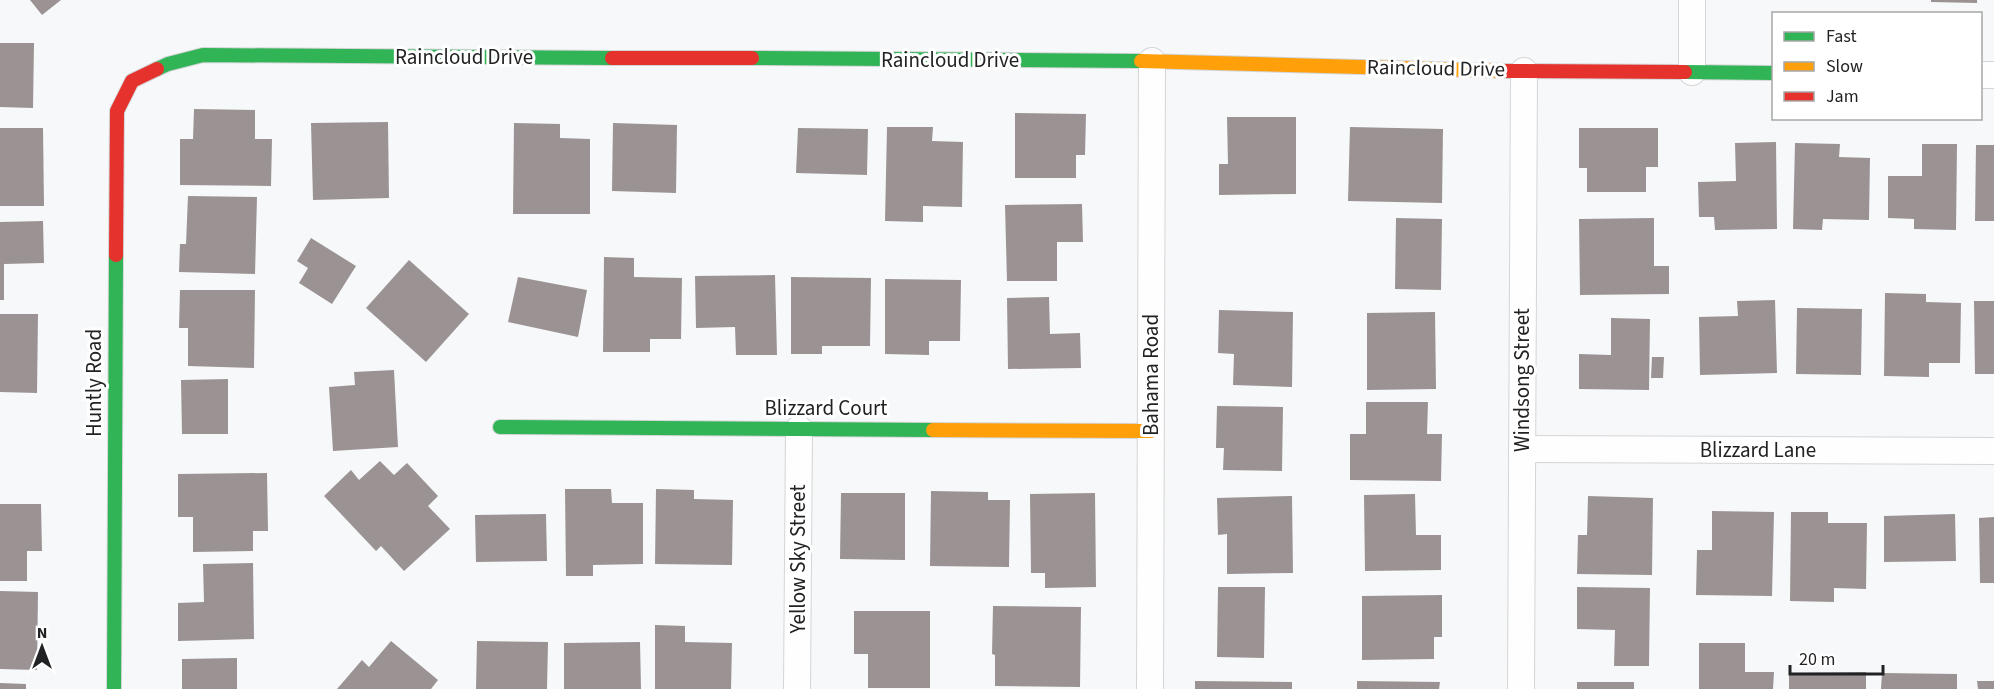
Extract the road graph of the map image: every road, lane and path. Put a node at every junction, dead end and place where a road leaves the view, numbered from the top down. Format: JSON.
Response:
{"nodes":[{"id":1,"x":1692,"y":0,"type":"edge"},
{"id":2,"x":1152,"y":61,"type":"junction"},
{"id":3,"x":1524,"y":70,"type":"junction"},
{"id":4,"x":1692,"y":72,"type":"junction"},
{"id":5,"x":1772,"y":72,"type":"edge"},
{"id":6,"x":132,"y":81,"type":"joint"},
{"id":7,"x":500,"y":427,"type":"dead end"},
{"id":8,"x":799,"y":429,"type":"junction"},
{"id":9,"x":1151,"y":431,"type":"junction"},
{"id":10,"x":1522,"y":449,"type":"junction"},
{"id":11,"x":1994,"y":451,"type":"edge"},
{"id":12,"x":114,"y":689,"type":"edge"},
{"id":13,"x":797,"y":689,"type":"edge"},
{"id":14,"x":1150,"y":689,"type":"edge"},
{"id":15,"x":1521,"y":689,"type":"edge"}],
"edges":[{"from":1,"to":4,"type":"street"},
{"from":2,"to":3,"type":"street","name":"Raincloud Drive"},
{"from":2,"to":6,"type":"street","name":"Raincloud Drive"},
{"from":2,"to":9,"type":"street","name":"Bahama Road"},
{"from":3,"to":4,"type":"street","name":"Raincloud Drive"},
{"from":3,"to":10,"type":"street","name":"Windsong Street"},
{"from":4,"to":5,"type":"street","name":"Raincloud Drive"},
{"from":6,"to":12,"type":"street","name":"Huntly Road"},
{"from":7,"to":8,"type":"street","name":"Blizzard Court"},
{"from":8,"to":9,"type":"street","name":"Blizzard Court"},
{"from":8,"to":13,"type":"street","name":"Yellow Sky Street"},
{"from":9,"to":14,"type":"street","name":"Bahama Road"},
{"from":10,"to":11,"type":"street","name":"Blizzard Lane"},
{"from":10,"to":15,"type":"street","name":"Windsong Street"}]}
